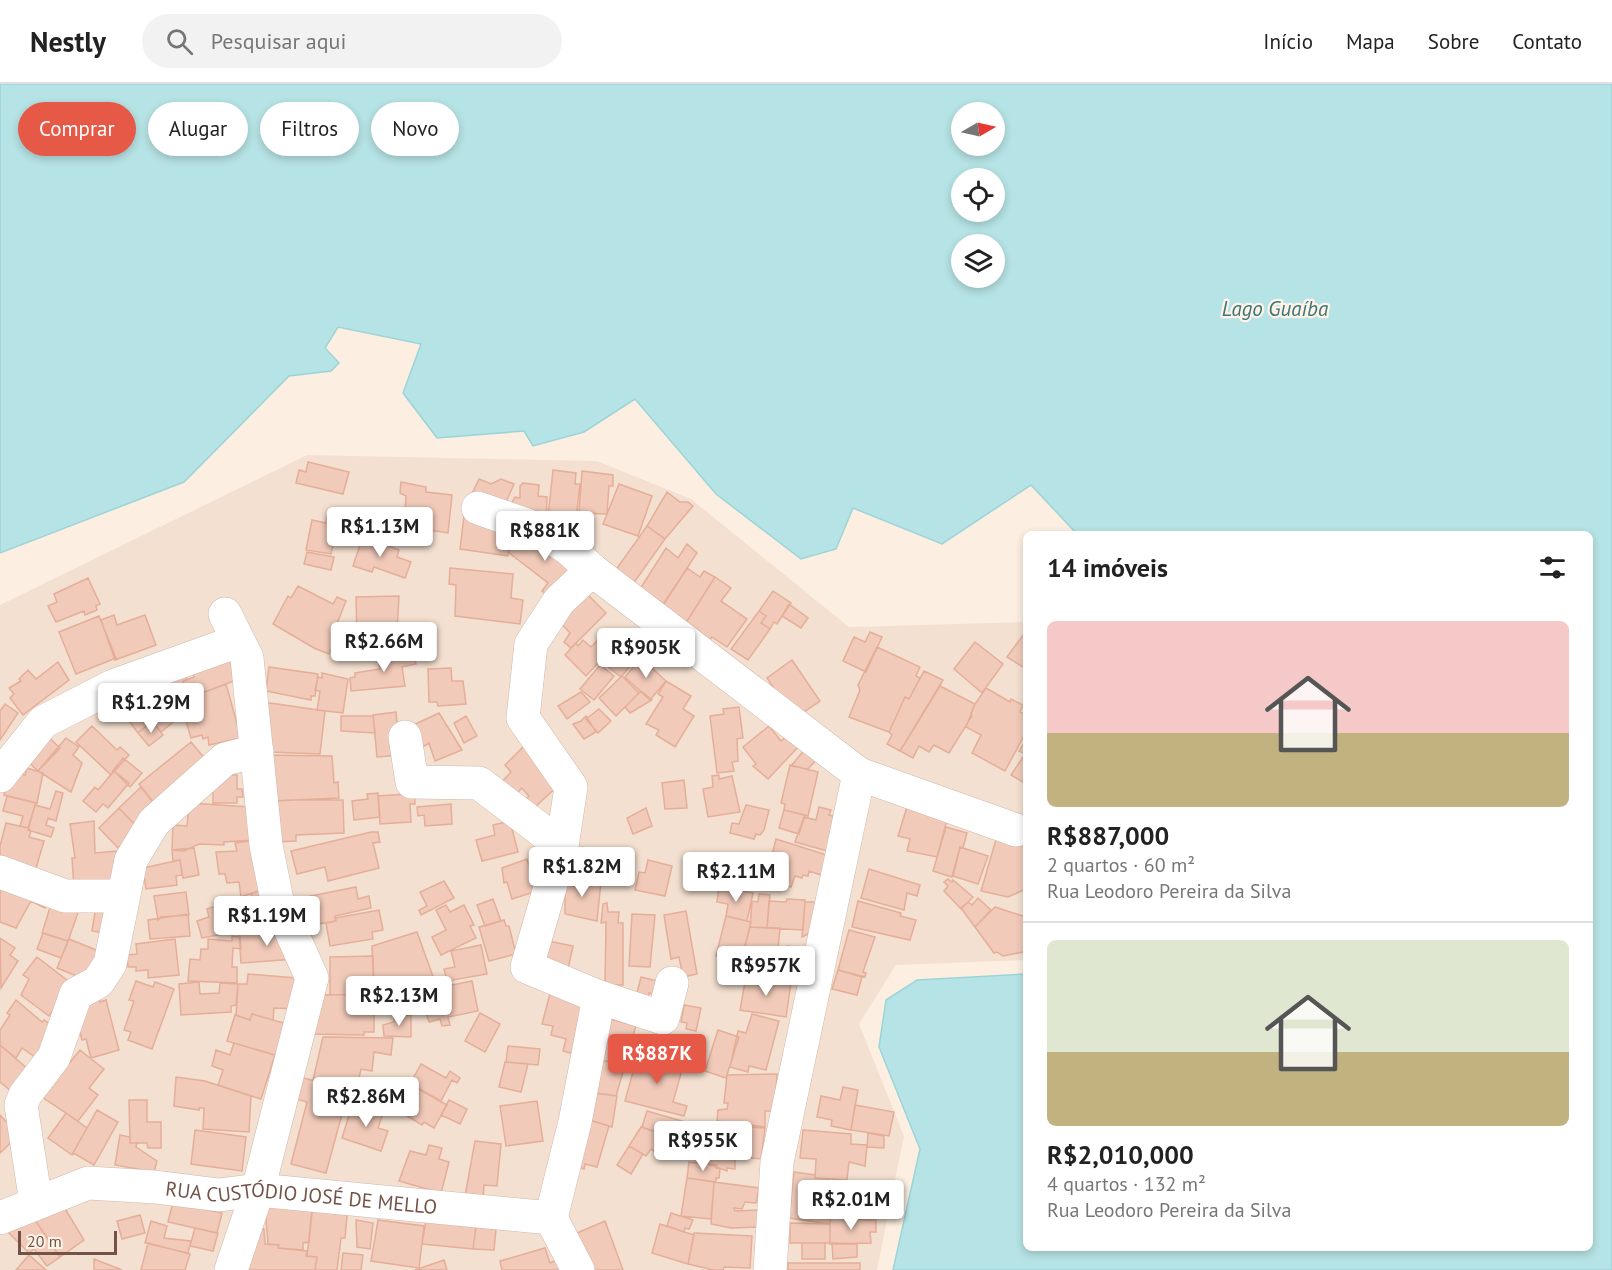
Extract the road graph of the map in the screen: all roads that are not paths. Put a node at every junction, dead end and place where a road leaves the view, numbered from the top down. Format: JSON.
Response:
{"nodes":[{"id":1,"x":478,"y":508,"type":"dead end"},
{"id":2,"x":592,"y":570,"type":"junction"},
{"id":3,"x":405,"y":736,"type":"dead end"},
{"id":4,"x":257,"y":751,"type":"junction"},
{"id":5,"x":859,"y":774,"type":"junction"},
{"id":6,"x":0,"y":776,"type":"edge"},
{"id":7,"x":1016,"y":830,"type":"dead end"},
{"id":8,"x":562,"y":846,"type":"junction"},
{"id":9,"x":0,"y":872,"type":"edge"},
{"id":10,"x":123,"y":896,"type":"junction"},
{"id":11,"x":672,"y":983,"type":"dead end"},
{"id":12,"x":599,"y":997,"type":"junction"},
{"id":13,"x":258,"y":1190,"type":"junction"},
{"id":14,"x":36,"y":1203,"type":"junction"},
{"id":15,"x":0,"y":1218,"type":"edge"},
{"id":16,"x":551,"y":1218,"type":"junction"},
{"id":17,"x":231,"y":1270,"type":"edge"},
{"id":18,"x":578,"y":1270,"type":"edge"},
{"id":19,"x":770,"y":1270,"type":"edge"}],
"edges":[{"from":1,"to":2,"type":"street"},
{"from":2,"to":5,"type":"street"},
{"from":2,"to":8,"type":"street"},
{"from":3,"to":8,"type":"street"},
{"from":4,"to":6,"type":"street"},
{"from":4,"to":10,"type":"street"},
{"from":4,"to":13,"type":"street"},
{"from":5,"to":7,"type":"street"},
{"from":5,"to":19,"type":"street"},
{"from":8,"to":12,"type":"street"},
{"from":9,"to":10,"type":"street"},
{"from":10,"to":14,"type":"street"},
{"from":11,"to":12,"type":"street"},
{"from":12,"to":16,"type":"street"},
{"from":13,"to":14,"type":"street","name":"RUA CUSTÓDIO JOSÉ DE MELLO"},
{"from":13,"to":16,"type":"street","name":"RUA CUSTÓDIO JOSÉ DE MELLO"},
{"from":13,"to":17,"type":"street"},
{"from":14,"to":15,"type":"street","name":"RUA CUSTÓDIO JOSÉ DE MELLO"},
{"from":16,"to":18,"type":"street"}]}
